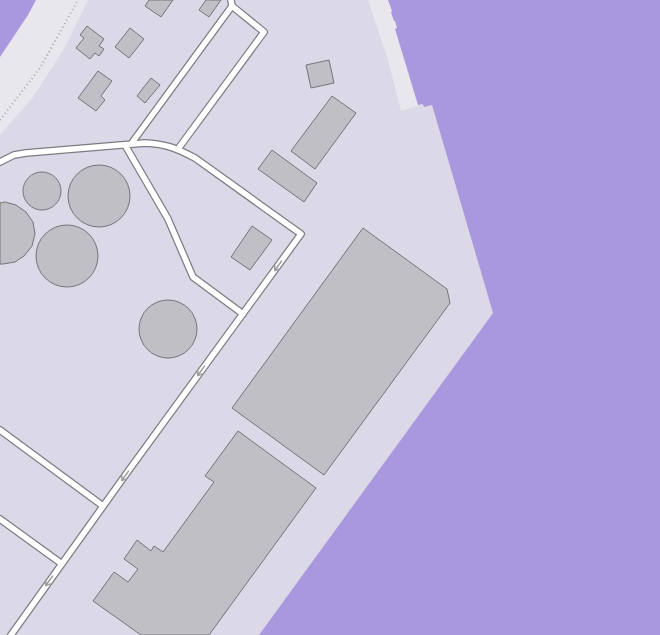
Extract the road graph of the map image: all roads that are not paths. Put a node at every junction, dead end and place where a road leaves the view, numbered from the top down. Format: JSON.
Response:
{"nodes":[{"id":1,"x":231,"y":3,"type":"edge"},
{"id":2,"x":128,"y":144,"type":"junction"},
{"id":3,"x":178,"y":149,"type":"junction"},
{"id":4,"x":0,"y":162,"type":"edge"},
{"id":5,"x":243,"y":314,"type":"junction"},
{"id":6,"x":0,"y":430,"type":"edge"},
{"id":7,"x":103,"y":506,"type":"junction"},
{"id":8,"x":0,"y":519,"type":"edge"},
{"id":9,"x":62,"y":564,"type":"junction"},
{"id":10,"x":11,"y":635,"type":"edge"}],
"edges":[{"from":1,"to":2,"type":"lane"},
{"from":1,"to":3,"type":"lane"},
{"from":2,"to":3,"type":"lane"},
{"from":2,"to":4,"type":"lane"},
{"from":2,"to":5,"type":"lane"},
{"from":3,"to":5,"type":"lane","one_way":true},
{"from":5,"to":7,"type":"lane","one_way":true},
{"from":6,"to":7,"type":"lane"},
{"from":7,"to":9,"type":"lane"},
{"from":8,"to":9,"type":"lane"},
{"from":9,"to":10,"type":"lane","one_way":true}]}
